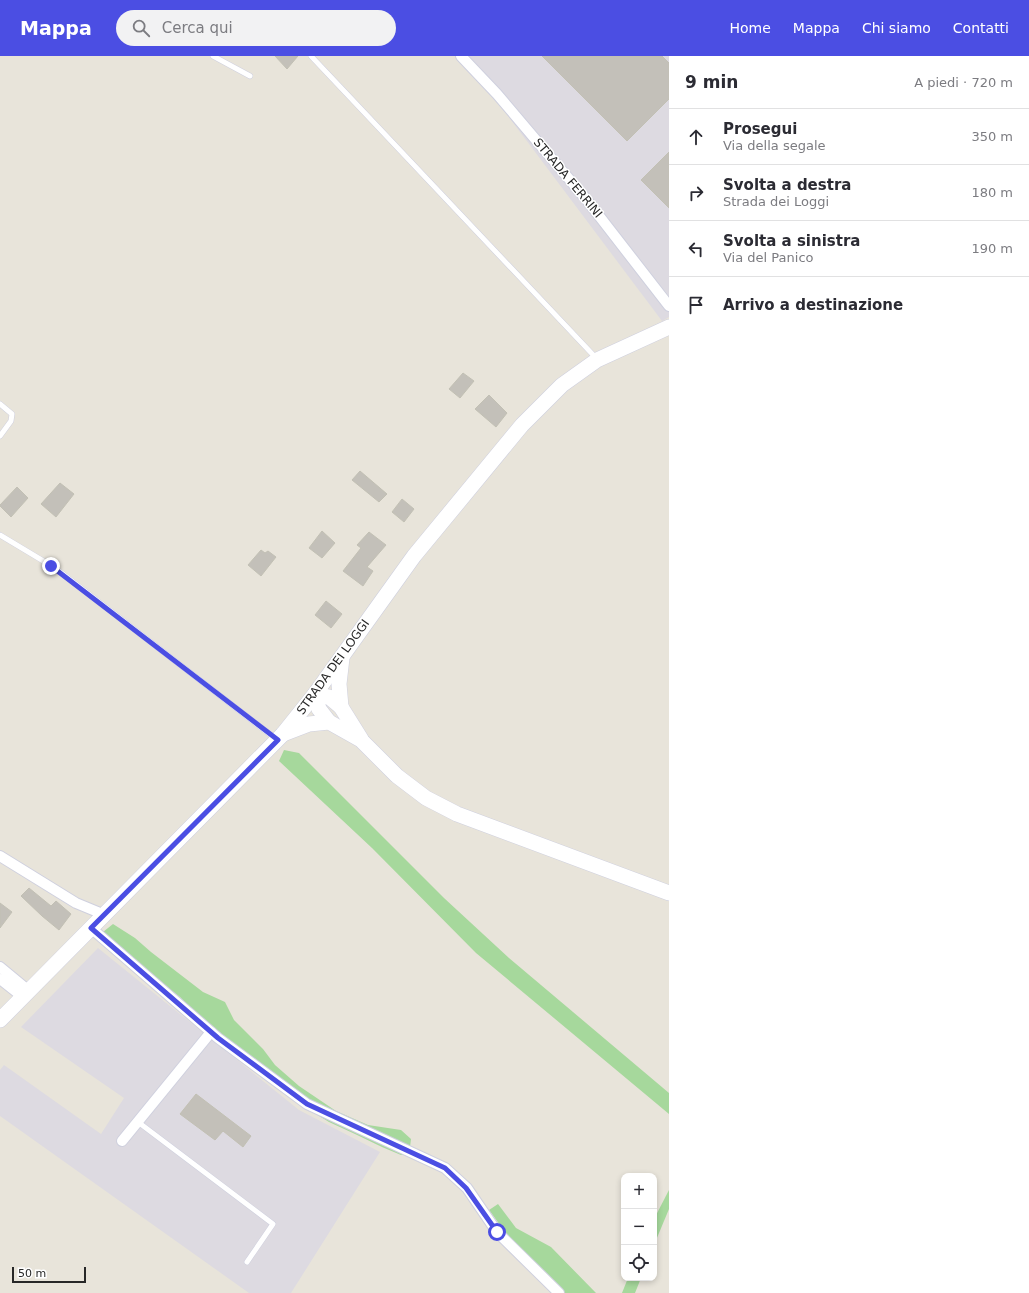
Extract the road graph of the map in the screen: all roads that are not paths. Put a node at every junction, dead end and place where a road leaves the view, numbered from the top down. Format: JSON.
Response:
{"nodes":[{"id":1,"x":214,"y":56,"type":"edge"},
{"id":2,"x":311,"y":56,"type":"edge"},
{"id":3,"x":461,"y":56,"type":"edge"},
{"id":4,"x":250,"y":76,"type":"dead end"},
{"id":5,"x":669,"y":306,"type":"edge"},
{"id":6,"x":669,"y":327,"type":"edge"},
{"id":7,"x":597,"y":360,"type":"junction"},
{"id":8,"x":0,"y":404,"type":"edge"},
{"id":9,"x":0,"y":436,"type":"edge"},
{"id":10,"x":0,"y":535,"type":"edge"},
{"id":11,"x":342,"y":656,"type":"junction"},
{"id":12,"x":314,"y":694,"type":"junction"},
{"id":13,"x":342,"y":707,"type":"junction"},
{"id":14,"x":329,"y":722,"type":"junction"},
{"id":15,"x":280,"y":737,"type":"junction"},
{"id":16,"x":361,"y":740,"type":"junction"},
{"id":17,"x":0,"y":856,"type":"edge"},
{"id":18,"x":669,"y":893,"type":"edge"},
{"id":19,"x":105,"y":915,"type":"junction"},
{"id":20,"x":91,"y":928,"type":"junction"},
{"id":21,"x":0,"y":967,"type":"edge"},
{"id":22,"x":0,"y":978,"type":"edge"},
{"id":23,"x":26,"y":994,"type":"junction"},
{"id":24,"x":0,"y":1020,"type":"edge"},
{"id":25,"x":211,"y":1032,"type":"junction"},
{"id":26,"x":138,"y":1122,"type":"junction"},
{"id":27,"x":122,"y":1141,"type":"dead end"},
{"id":28,"x":247,"y":1262,"type":"dead end"},
{"id":29,"x":559,"y":1293,"type":"edge"}],
"edges":[{"from":1,"to":4,"type":"lane"},
{"from":2,"to":7,"type":"lane"},
{"from":3,"to":5,"type":"street","name":"STRADA FERRINI"},
{"from":6,"to":7,"type":"street","name":"STRADA DEI LOGGI"},
{"from":7,"to":11,"type":"street","name":"STRADA DEI LOGGI"},
{"from":8,"to":9,"type":"lane"},
{"from":10,"to":15,"type":"lane"},
{"from":11,"to":12,"type":"street","name":"STRADA DEI LOGGI"},
{"from":11,"to":13,"type":"street"},
{"from":12,"to":13,"type":"street"},
{"from":12,"to":14,"type":"street"},
{"from":12,"to":15,"type":"street","name":"STRADA DEI LOGGI"},
{"from":13,"to":16,"type":"street"},
{"from":14,"to":15,"type":"street"},
{"from":14,"to":16,"type":"street"},
{"from":15,"to":19,"type":"street","name":"STRADA DEI LOGGI"},
{"from":16,"to":18,"type":"street"},
{"from":17,"to":19,"type":"street"},
{"from":19,"to":20,"type":"street","name":"STRADA DEI LOGGI"},
{"from":20,"to":23,"type":"street","name":"STRADA DEI LOGGI"},
{"from":20,"to":25,"type":"street"},
{"from":21,"to":23,"type":"street"},
{"from":22,"to":23,"type":"street"},
{"from":23,"to":24,"type":"street","name":"STRADA DEI LOGGI"},
{"from":25,"to":26,"type":"street"},
{"from":25,"to":29,"type":"street"},
{"from":26,"to":27,"type":"street"},
{"from":26,"to":28,"type":"lane"}]}
